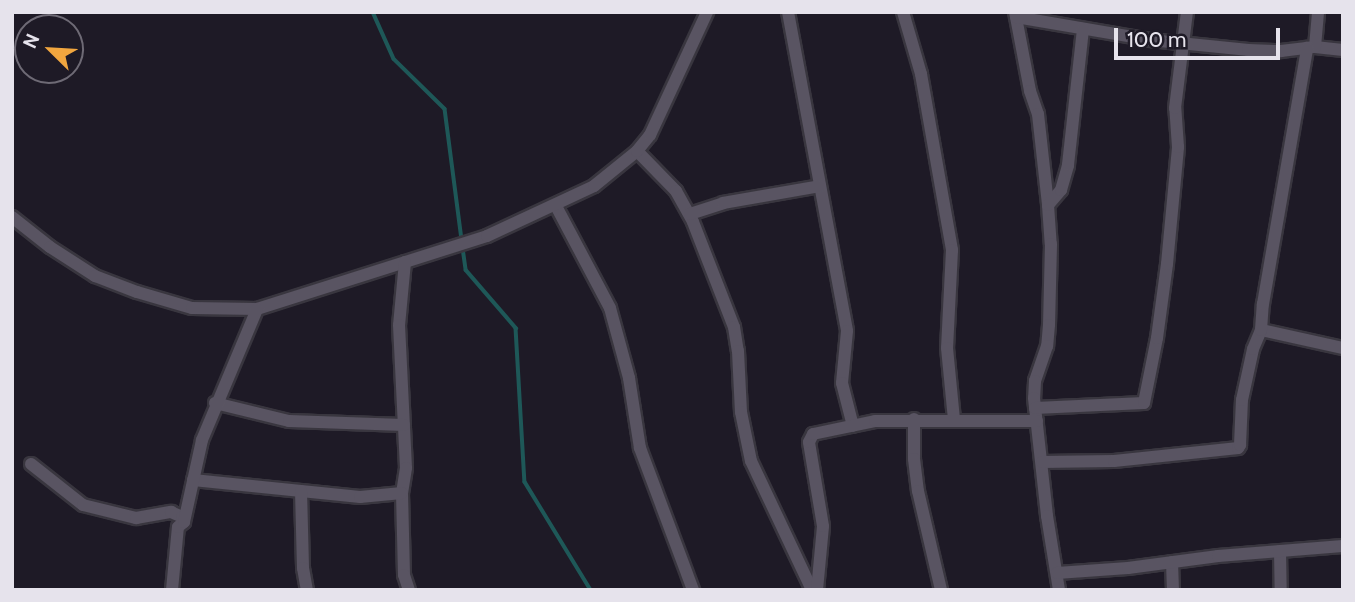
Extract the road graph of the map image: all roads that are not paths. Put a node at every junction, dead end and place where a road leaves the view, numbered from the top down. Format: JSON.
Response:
{"nodes":[{"id":1,"x":707,"y":12,"type":"edge"},
{"id":2,"x":788,"y":12,"type":"edge"},
{"id":3,"x":903,"y":12,"type":"edge"},
{"id":4,"x":1187,"y":12,"type":"edge"},
{"id":5,"x":1318,"y":12,"type":"edge"},
{"id":6,"x":1016,"y":15,"type":"edge"},
{"id":7,"x":1083,"y":29,"type":"junction"},
{"id":8,"x":1185,"y":43,"type":"junction"},
{"id":9,"x":1311,"y":47,"type":"junction"},
{"id":10,"x":1343,"y":50,"type":"edge"},
{"id":11,"x":637,"y":151,"type":"junction"},
{"id":12,"x":820,"y":186,"type":"junction"},
{"id":13,"x":556,"y":205,"type":"junction"},
{"id":14,"x":1048,"y":205,"type":"junction"},
{"id":15,"x":690,"y":214,"type":"junction"},
{"id":16,"x":12,"y":217,"type":"edge"},
{"id":17,"x":405,"y":262,"type":"junction"},
{"id":18,"x":257,"y":309,"type":"junction"},
{"id":19,"x":1261,"y":330,"type":"junction"},
{"id":20,"x":1343,"y":348,"type":"edge"},
{"id":21,"x":215,"y":403,"type":"junction"},
{"id":22,"x":1036,"y":414,"type":"junction"},
{"id":23,"x":914,"y":419,"type":"junction"},
{"id":24,"x":954,"y":420,"type":"junction"},
{"id":25,"x":404,"y":425,"type":"junction"},
{"id":26,"x":853,"y":426,"type":"junction"},
{"id":27,"x":1042,"y":462,"type":"junction"},
{"id":28,"x":31,"y":464,"type":"dead end"},
{"id":29,"x":193,"y":480,"type":"junction"},
{"id":30,"x":301,"y":491,"type":"junction"},
{"id":31,"x":402,"y":493,"type":"junction"},
{"id":32,"x":184,"y":522,"type":"junction"},
{"id":33,"x":1343,"y":545,"type":"edge"},
{"id":34,"x":1280,"y":551,"type":"junction"},
{"id":35,"x":1172,"y":562,"type":"junction"},
{"id":36,"x":1057,"y":573,"type":"junction"},
{"id":37,"x":170,"y":589,"type":"edge"},
{"id":38,"x":307,"y":590,"type":"edge"},
{"id":39,"x":409,"y":590,"type":"edge"},
{"id":40,"x":693,"y":590,"type":"edge"},
{"id":41,"x":812,"y":590,"type":"edge"},
{"id":42,"x":817,"y":590,"type":"edge"},
{"id":43,"x":941,"y":590,"type":"edge"},
{"id":44,"x":1059,"y":590,"type":"edge"},
{"id":45,"x":1173,"y":590,"type":"edge"},
{"id":46,"x":1281,"y":590,"type":"edge"}],
"edges":[{"from":1,"to":11,"type":"street"},
{"from":2,"to":12,"type":"street"},
{"from":3,"to":24,"type":"street"},
{"from":4,"to":8,"type":"street"},
{"from":5,"to":9,"type":"street"},
{"from":6,"to":7,"type":"street"},
{"from":6,"to":14,"type":"street"},
{"from":7,"to":8,"type":"street"},
{"from":7,"to":14,"type":"street"},
{"from":8,"to":9,"type":"street"},
{"from":8,"to":22,"type":"street"},
{"from":9,"to":10,"type":"street"},
{"from":9,"to":19,"type":"street"},
{"from":11,"to":13,"type":"street"},
{"from":11,"to":15,"type":"street"},
{"from":12,"to":15,"type":"street"},
{"from":12,"to":26,"type":"street"},
{"from":13,"to":17,"type":"street"},
{"from":13,"to":40,"type":"street"},
{"from":14,"to":22,"type":"street"},
{"from":15,"to":41,"type":"street"},
{"from":16,"to":18,"type":"street"},
{"from":17,"to":18,"type":"street"},
{"from":17,"to":25,"type":"street"},
{"from":18,"to":21,"type":"street"},
{"from":19,"to":20,"type":"street"},
{"from":19,"to":27,"type":"street"},
{"from":21,"to":25,"type":"street"},
{"from":21,"to":29,"type":"street"},
{"from":22,"to":24,"type":"street"},
{"from":22,"to":27,"type":"street"},
{"from":23,"to":24,"type":"street"},
{"from":23,"to":26,"type":"street"},
{"from":23,"to":43,"type":"street"},
{"from":25,"to":31,"type":"street"},
{"from":26,"to":42,"type":"street"},
{"from":27,"to":36,"type":"street"},
{"from":28,"to":32,"type":"street"},
{"from":29,"to":30,"type":"street"},
{"from":29,"to":32,"type":"street"},
{"from":30,"to":31,"type":"street"},
{"from":30,"to":38,"type":"street"},
{"from":31,"to":39,"type":"street"},
{"from":32,"to":37,"type":"street"},
{"from":33,"to":34,"type":"street"},
{"from":34,"to":35,"type":"street"},
{"from":34,"to":46,"type":"street"},
{"from":35,"to":36,"type":"street"},
{"from":35,"to":45,"type":"street"},
{"from":36,"to":44,"type":"street"}]}
